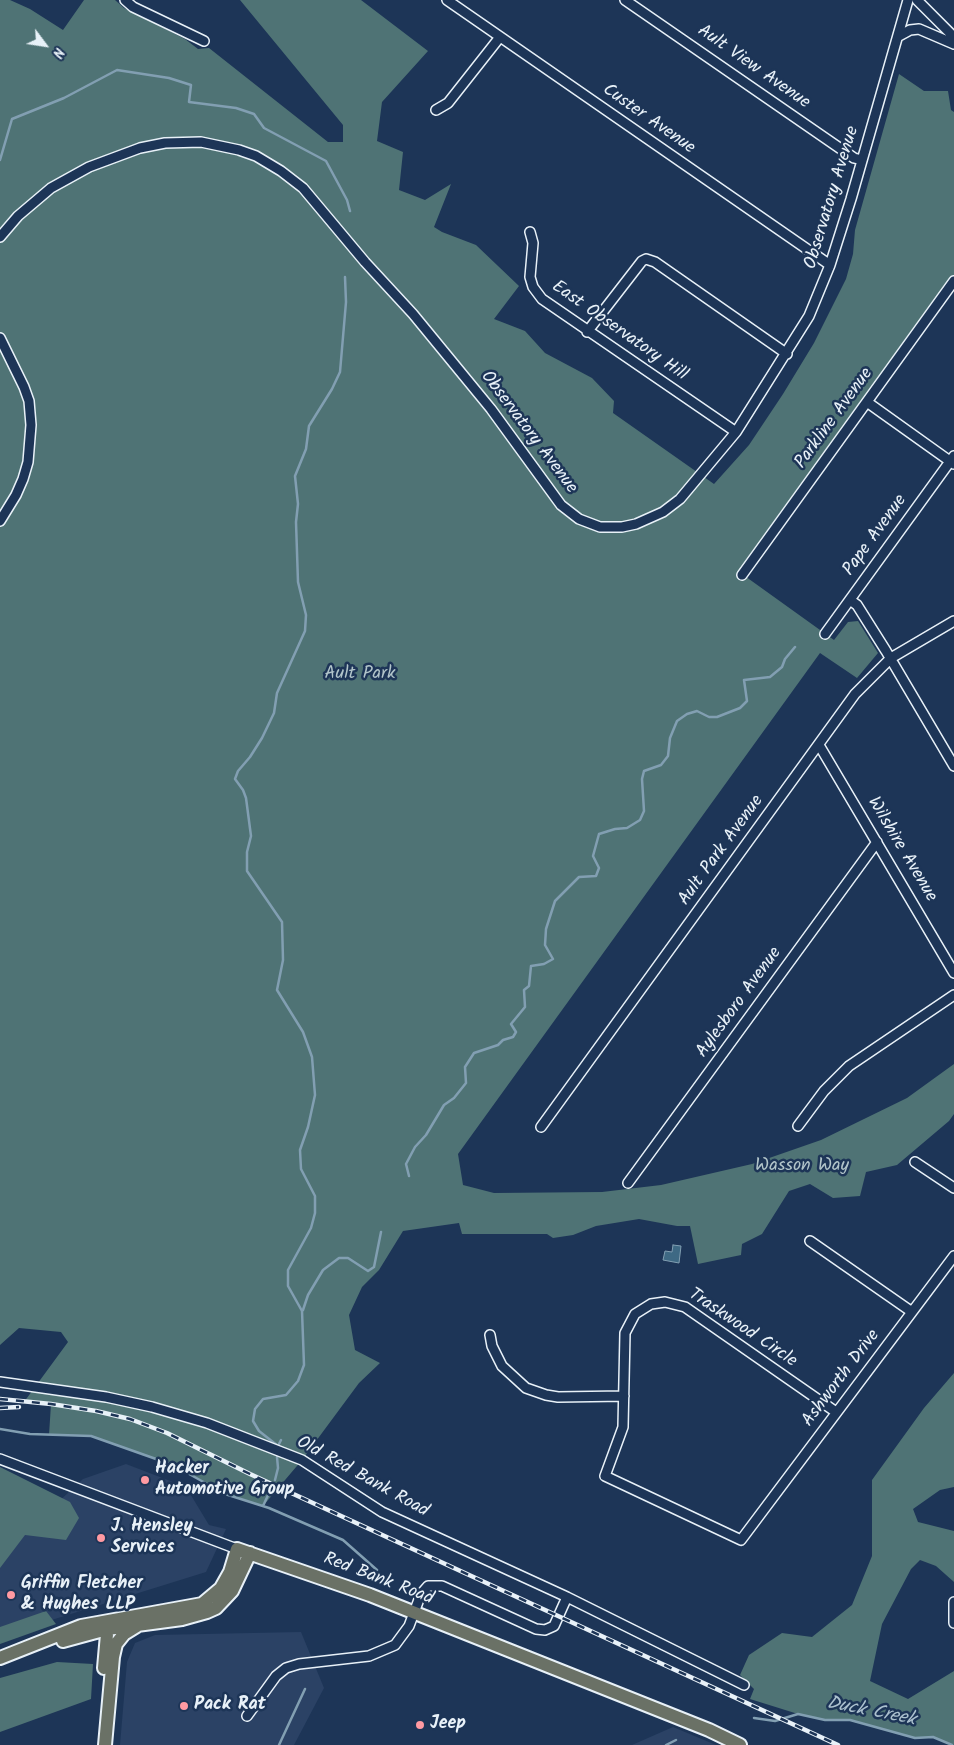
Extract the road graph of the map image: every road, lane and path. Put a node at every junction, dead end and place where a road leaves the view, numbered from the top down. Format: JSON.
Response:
{"nodes":[{"id":1,"x":125,"y":0,"type":"edge"},
{"id":2,"x":447,"y":0,"type":"edge"},
{"id":3,"x":625,"y":0,"type":"edge"},
{"id":4,"x":908,"y":0,"type":"edge"},
{"id":5,"x":917,"y":0,"type":"edge"},
{"id":6,"x":899,"y":36,"type":"junction"},
{"id":7,"x":500,"y":37,"type":"junction"},
{"id":8,"x":954,"y":37,"type":"edge"},
{"id":9,"x":204,"y":41,"type":"dead end"},
{"id":10,"x":954,"y":44,"type":"edge"},
{"id":11,"x":436,"y":110,"type":"dead end"},
{"id":12,"x":862,"y":160,"type":"junction"},
{"id":13,"x":530,"y":232,"type":"dead end"},
{"id":14,"x":0,"y":236,"type":"edge"},
{"id":15,"x":830,"y":265,"type":"junction"},
{"id":16,"x":954,"y":281,"type":"edge"},
{"id":17,"x":587,"y":332,"type":"junction"},
{"id":18,"x":0,"y":338,"type":"edge"},
{"id":19,"x":787,"y":354,"type":"junction"},
{"id":20,"x":867,"y":402,"type":"junction"},
{"id":21,"x":736,"y":432,"type":"junction"},
{"id":22,"x":953,"y":461,"type":"edge"},
{"id":23,"x":0,"y":521,"type":"edge"},
{"id":24,"x":742,"y":575,"type":"dead end"},
{"id":25,"x":850,"y":600,"type":"junction"},
{"id":26,"x":954,"y":621,"type":"edge"},
{"id":27,"x":825,"y":634,"type":"dead end"},
{"id":28,"x":891,"y":658,"type":"junction"},
{"id":29,"x":819,"y":745,"type":"junction"},
{"id":30,"x":954,"y":766,"type":"edge"},
{"id":31,"x":877,"y":842,"type":"junction"},
{"id":32,"x":954,"y":973,"type":"edge"},
{"id":33,"x":954,"y":995,"type":"edge"},
{"id":34,"x":798,"y":1126,"type":"dead end"},
{"id":35,"x":541,"y":1127,"type":"dead end"},
{"id":36,"x":914,"y":1162,"type":"dead end"},
{"id":37,"x":628,"y":1183,"type":"dead end"},
{"id":38,"x":954,"y":1188,"type":"edge"},
{"id":39,"x":810,"y":1241,"type":"dead end"},
{"id":40,"x":954,"y":1256,"type":"edge"},
{"id":41,"x":912,"y":1312,"type":"junction"},
{"id":42,"x":490,"y":1335,"type":"dead end"},
{"id":43,"x":0,"y":1382,"type":"edge"},
{"id":44,"x":624,"y":1396,"type":"junction"},
{"id":45,"x":836,"y":1412,"type":"junction"},
{"id":46,"x":0,"y":1459,"type":"edge"},
{"id":47,"x":756,"y":1522,"type":"joint"},
{"id":48,"x":244,"y":1551,"type":"junction"},
{"id":49,"x":567,"y":1598,"type":"junction"},
{"id":50,"x":954,"y":1602,"type":"edge"},
{"id":51,"x":416,"y":1613,"type":"junction"},
{"id":52,"x":147,"y":1622,"type":"junction"},
{"id":53,"x":954,"y":1623,"type":"edge"},
{"id":54,"x":108,"y":1624,"type":"junction"},
{"id":55,"x":0,"y":1658,"type":"edge"},
{"id":56,"x":0,"y":1666,"type":"edge"},
{"id":57,"x":744,"y":1685,"type":"dead end"},
{"id":58,"x":247,"y":1716,"type":"dead end"},
{"id":59,"x":97,"y":1745,"type":"edge"},
{"id":60,"x":105,"y":1745,"type":"edge"},
{"id":61,"x":740,"y":1745,"type":"edge"}],
"edges":[{"from":1,"to":9,"type":"street"},
{"from":2,"to":7,"type":"street","name":"Custer Avenue"},
{"from":3,"to":12,"type":"street","name":"Ault View Avenue"},
{"from":4,"to":6,"type":"street","name":"Observatory Avenue"},
{"from":5,"to":8,"type":"street"},
{"from":6,"to":10,"type":"street"},
{"from":6,"to":12,"type":"street","name":"Observatory Avenue"},
{"from":7,"to":11,"type":"street"},
{"from":7,"to":15,"type":"street","name":"Custer Avenue"},
{"from":12,"to":15,"type":"street","name":"Observatory Avenue"},
{"from":13,"to":17,"type":"street","name":"East Observatory Hill"},
{"from":14,"to":21,"type":"street","name":"Observatory Avenue"},
{"from":15,"to":19,"type":"street","name":"Observatory Avenue"},
{"from":16,"to":20,"type":"street","name":"Parkline Avenue"},
{"from":17,"to":19,"type":"street"},
{"from":17,"to":21,"type":"street","name":"East Observatory Hill"},
{"from":18,"to":23,"type":"street"},
{"from":19,"to":21,"type":"street","name":"Observatory Avenue"},
{"from":20,"to":22,"type":"street"},
{"from":20,"to":24,"type":"street","name":"Parkline Avenue"},
{"from":22,"to":25,"type":"street","name":"Pape Avenue"},
{"from":25,"to":27,"type":"street","name":"Pape Avenue"},
{"from":25,"to":28,"type":"street"},
{"from":26,"to":28,"type":"street","name":"Ault Park Avenue"},
{"from":28,"to":29,"type":"street","name":"Ault Park Avenue"},
{"from":28,"to":30,"type":"street"},
{"from":29,"to":31,"type":"street","name":"Wilshire Avenue"},
{"from":29,"to":35,"type":"street","name":"Ault Park Avenue"},
{"from":31,"to":32,"type":"street","name":"Wilshire Avenue"},
{"from":31,"to":37,"type":"street","name":"Aylesboro Avenue"},
{"from":33,"to":34,"type":"street"},
{"from":36,"to":38,"type":"street"},
{"from":39,"to":41,"type":"street"},
{"from":40,"to":41,"type":"street","name":"Ashworth Drive"},
{"from":41,"to":45,"type":"street","name":"Ashworth Drive"},
{"from":42,"to":44,"type":"street"},
{"from":43,"to":49,"type":"street","name":"Old Red Bank Road"},
{"from":44,"to":45,"type":"street","name":"Traskwood Circle"},
{"from":44,"to":47,"type":"street","name":"Traskwood Circle"},
{"from":45,"to":47,"type":"street","name":"Ashworth Drive"},
{"from":46,"to":48,"type":"street","name":"Red Bank Road"},
{"from":48,"to":51,"type":"highway","name":"Red Bank Road"},
{"from":48,"to":52,"type":"highway"},
{"from":48,"to":54,"type":"highway"},
{"from":49,"to":51,"type":"street"},
{"from":49,"to":57,"type":"street","name":"Old Red Bank Road"},
{"from":50,"to":53,"type":"street"},
{"from":51,"to":58,"type":"street"},
{"from":51,"to":61,"type":"highway","name":"Red Bank Road"},
{"from":52,"to":54,"type":"highway"},
{"from":52,"to":60,"type":"highway"},
{"from":54,"to":55,"type":"highway"},
{"from":54,"to":56,"type":"highway"},
{"from":54,"to":59,"type":"highway"}]}
